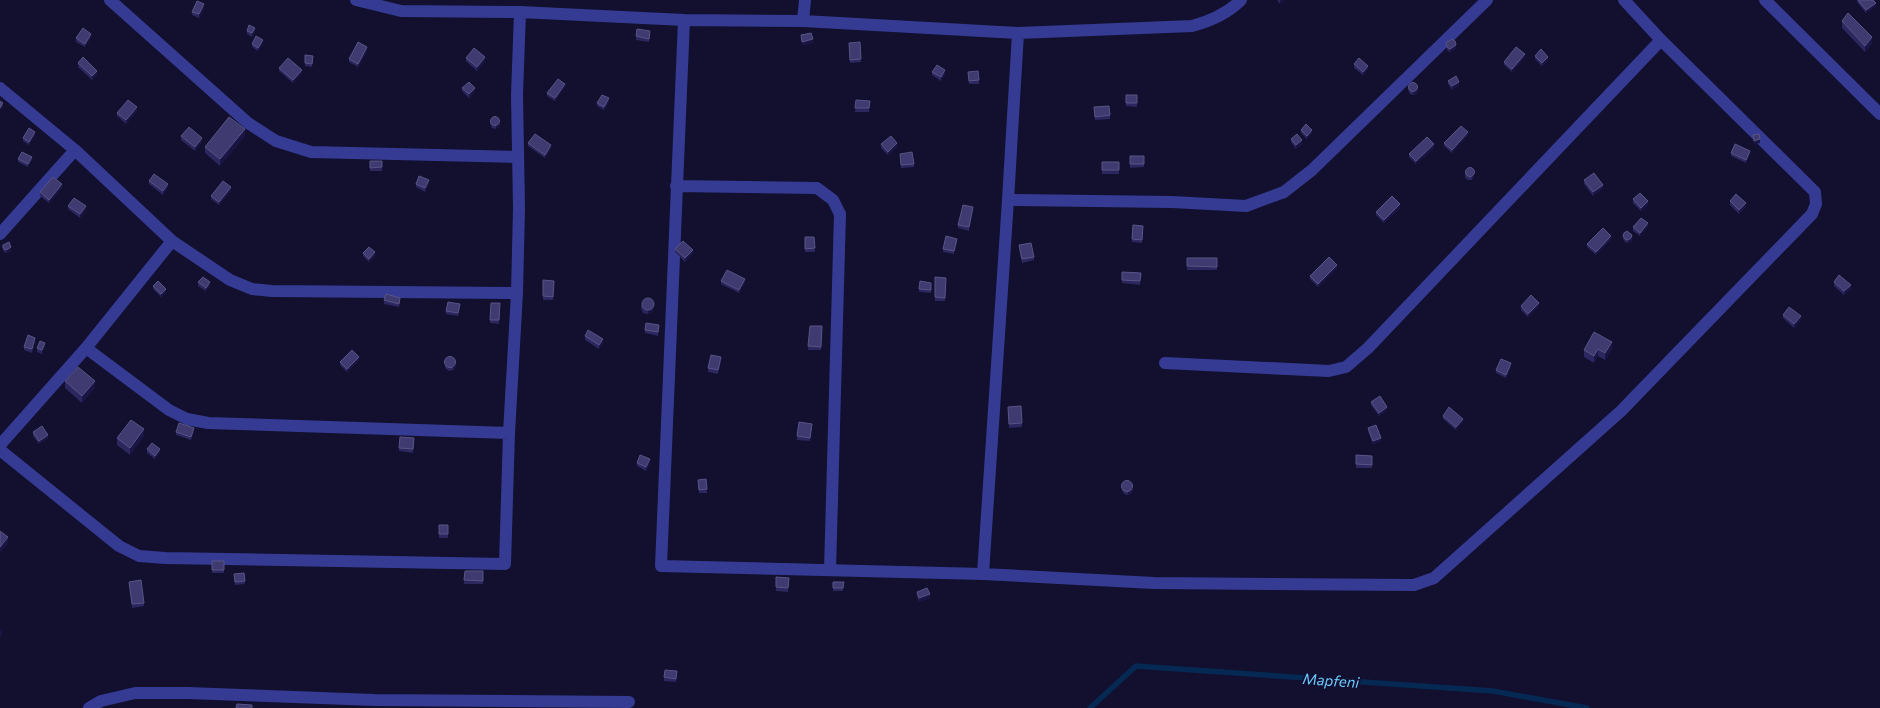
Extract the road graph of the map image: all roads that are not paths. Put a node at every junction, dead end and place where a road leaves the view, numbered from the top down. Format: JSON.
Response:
{"nodes":[{"id":1,"x":110,"y":0,"type":"edge"},
{"id":2,"x":356,"y":0,"type":"edge"},
{"id":3,"x":805,"y":0,"type":"edge"},
{"id":4,"x":1241,"y":0,"type":"edge"},
{"id":5,"x":1487,"y":0,"type":"edge"},
{"id":6,"x":1624,"y":0,"type":"edge"},
{"id":7,"x":1765,"y":0,"type":"edge"},
{"id":8,"x":520,"y":12,"type":"junction"},
{"id":9,"x":684,"y":20,"type":"junction"},
{"id":10,"x":803,"y":21,"type":"junction"},
{"id":11,"x":1018,"y":33,"type":"junction"},
{"id":12,"x":1661,"y":40,"type":"junction"},
{"id":13,"x":0,"y":88,"type":"edge"},
{"id":14,"x":1880,"y":114,"type":"edge"},
{"id":15,"x":75,"y":150,"type":"junction"},
{"id":16,"x":518,"y":157,"type":"junction"},
{"id":17,"x":676,"y":186,"type":"junction"},
{"id":18,"x":1008,"y":200,"type":"junction"},
{"id":19,"x":0,"y":234,"type":"edge"},
{"id":20,"x":172,"y":241,"type":"junction"},
{"id":21,"x":517,"y":293,"type":"junction"},
{"id":22,"x":86,"y":348,"type":"junction"},
{"id":23,"x":1165,"y":363,"type":"dead end"},
{"id":24,"x":509,"y":432,"type":"junction"},
{"id":25,"x":0,"y":445,"type":"edge"},
{"id":26,"x":0,"y":450,"type":"edge"},
{"id":27,"x":830,"y":570,"type":"junction"},
{"id":28,"x":983,"y":574,"type":"junction"},
{"id":29,"x":628,"y":702,"type":"dead end"},
{"id":30,"x":89,"y":708,"type":"edge"}],
"edges":[{"from":1,"to":16,"type":"street"},
{"from":2,"to":8,"type":"street"},
{"from":3,"to":10,"type":"street"},
{"from":4,"to":11,"type":"street"},
{"from":5,"to":18,"type":"street"},
{"from":6,"to":12,"type":"street"},
{"from":7,"to":14,"type":"street"},
{"from":8,"to":9,"type":"street"},
{"from":8,"to":16,"type":"street"},
{"from":9,"to":10,"type":"street"},
{"from":9,"to":17,"type":"street"},
{"from":10,"to":11,"type":"street"},
{"from":11,"to":18,"type":"street"},
{"from":12,"to":23,"type":"street"},
{"from":12,"to":28,"type":"street"},
{"from":13,"to":15,"type":"street"},
{"from":15,"to":19,"type":"street"},
{"from":15,"to":20,"type":"street"},
{"from":16,"to":21,"type":"street"},
{"from":17,"to":27,"type":"street"},
{"from":17,"to":27,"type":"street"},
{"from":18,"to":28,"type":"street"},
{"from":20,"to":21,"type":"street"},
{"from":20,"to":22,"type":"street"},
{"from":21,"to":24,"type":"street"},
{"from":22,"to":24,"type":"street"},
{"from":22,"to":25,"type":"street"},
{"from":24,"to":26,"type":"street"},
{"from":27,"to":28,"type":"street"},
{"from":29,"to":30,"type":"street"}]}
